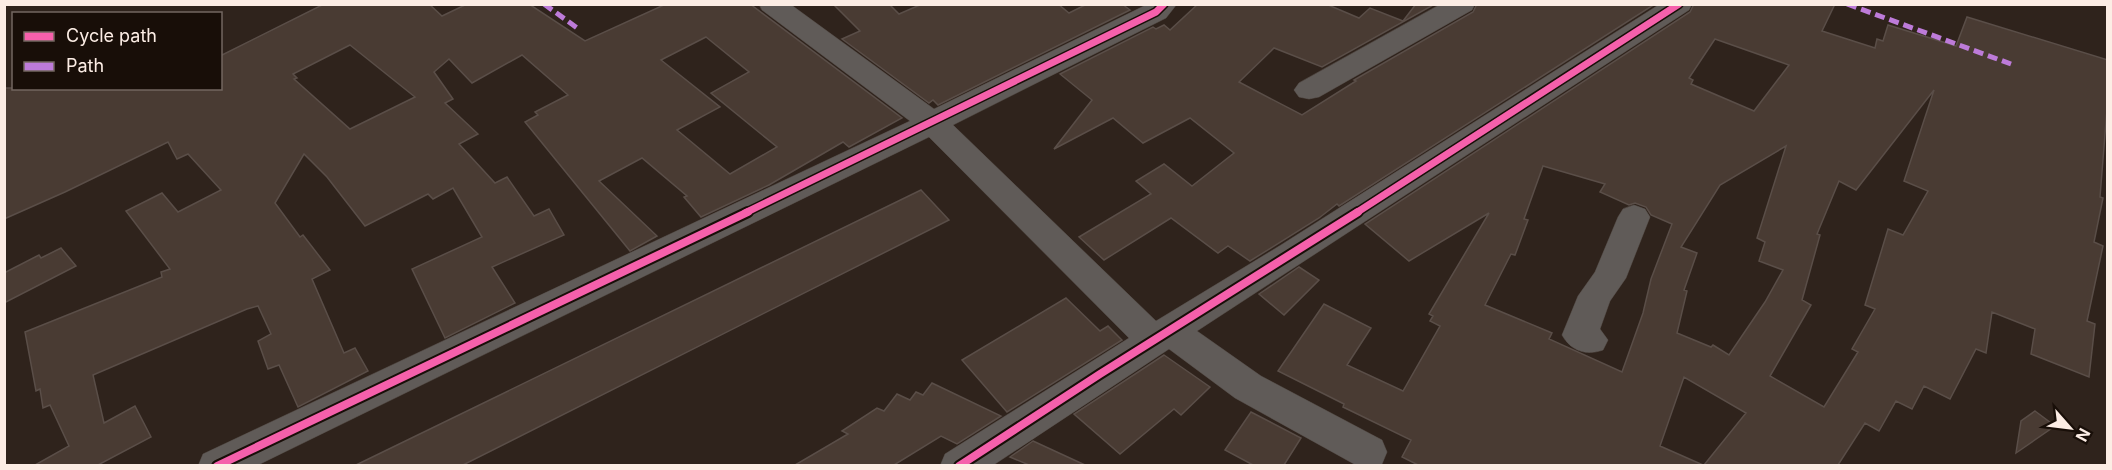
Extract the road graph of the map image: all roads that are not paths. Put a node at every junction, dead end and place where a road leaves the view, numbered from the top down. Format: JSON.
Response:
{"nodes":[{"id":1,"x":772,"y":4,"type":"edge"},
{"id":2,"x":1164,"y":4,"type":"edge"},
{"id":3,"x":1462,"y":4,"type":"edge"},
{"id":4,"x":1679,"y":4,"type":"edge"},
{"id":5,"x":1309,"y":90,"type":"dead end"},
{"id":6,"x":934,"y":124,"type":"junction"},
{"id":7,"x":1634,"y":217,"type":"dead end"},
{"id":8,"x":1161,"y":335,"type":"junction"},
{"id":9,"x":1590,"y":340,"type":"dead end"},
{"id":10,"x":1368,"y":452,"type":"dead end"},
{"id":11,"x":217,"y":465,"type":"edge"},
{"id":12,"x":959,"y":465,"type":"edge"}],
"edges":[{"from":1,"to":6,"type":"street"},
{"from":2,"to":6,"type":"street"},
{"from":3,"to":5,"type":"street"},
{"from":4,"to":8,"type":"street"},
{"from":6,"to":8,"type":"street"},
{"from":6,"to":11,"type":"street"},
{"from":7,"to":9,"type":"street"},
{"from":8,"to":10,"type":"street"},
{"from":8,"to":12,"type":"street"}]}
